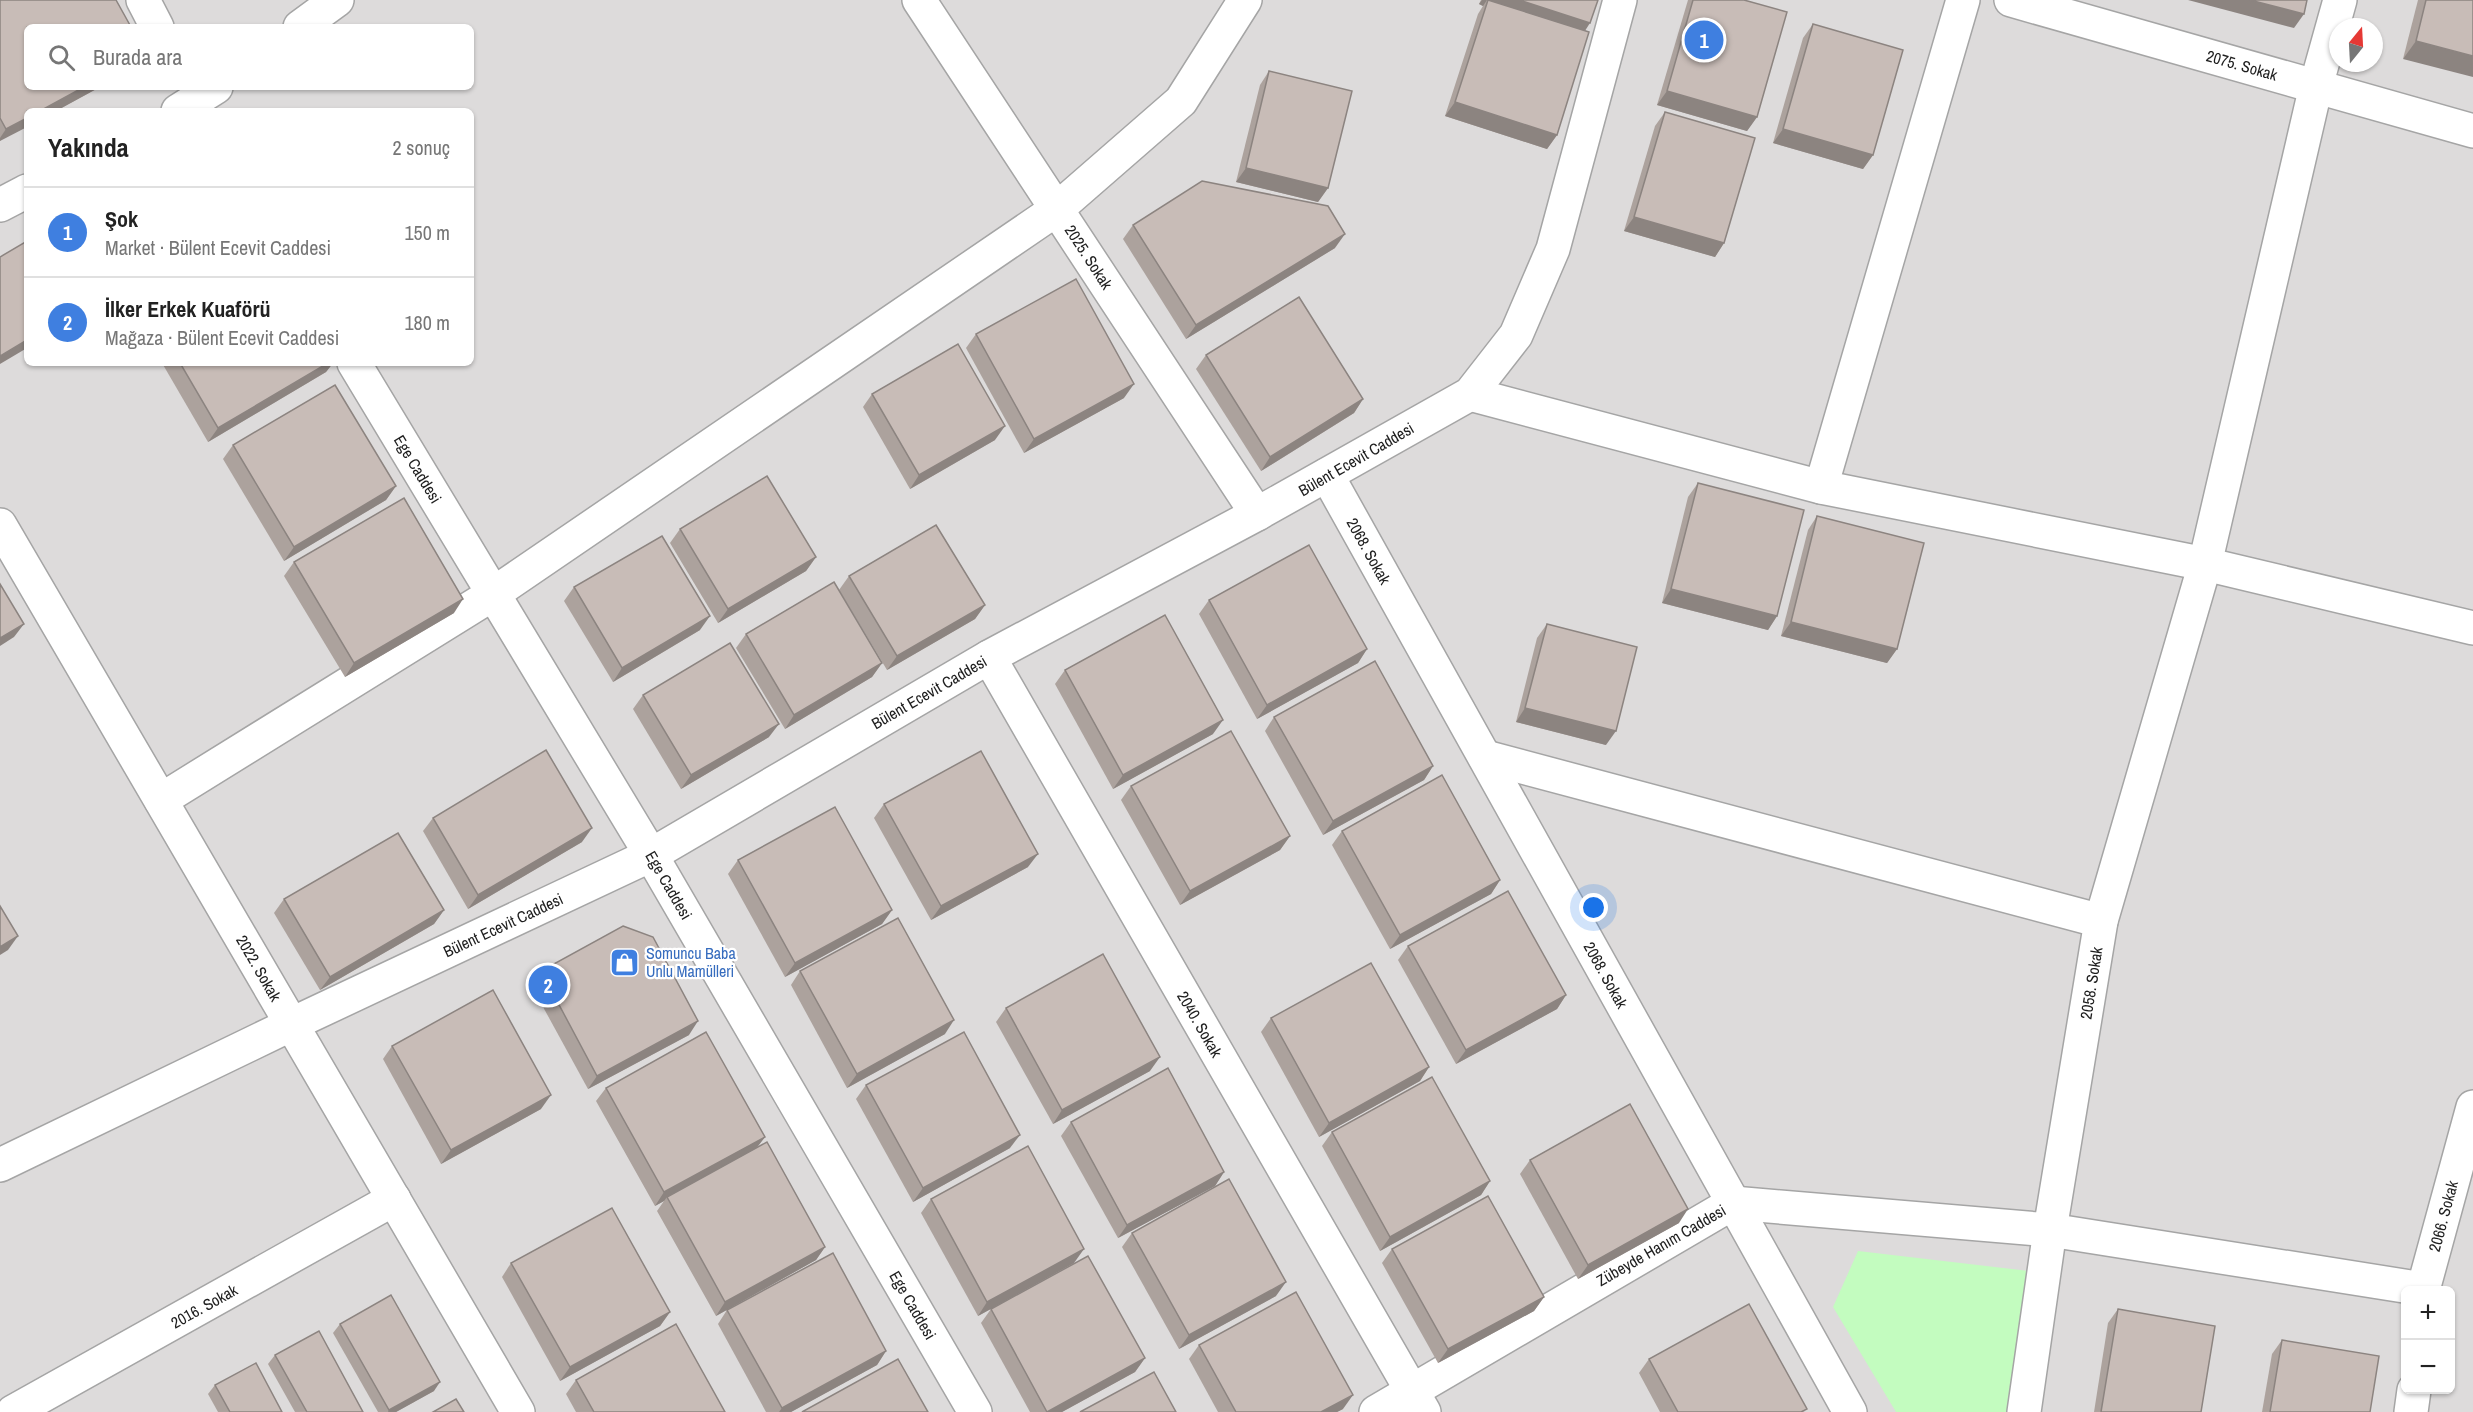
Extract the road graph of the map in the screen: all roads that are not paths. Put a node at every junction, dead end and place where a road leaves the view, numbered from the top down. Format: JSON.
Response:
{"nodes":[{"id":1,"x":143,"y":0,"type":"edge"},
{"id":2,"x":337,"y":0,"type":"edge"},
{"id":3,"x":919,"y":0,"type":"edge"},
{"id":4,"x":1245,"y":0,"type":"edge"},
{"id":5,"x":1620,"y":0,"type":"edge"},
{"id":6,"x":1963,"y":0,"type":"edge"},
{"id":7,"x":2011,"y":0,"type":"edge"},
{"id":8,"x":2340,"y":0,"type":"edge"},
{"id":9,"x":155,"y":24,"type":"edge"},
{"id":10,"x":304,"y":24,"type":"edge"},
{"id":11,"x":2316,"y":86,"type":"junction"},
{"id":12,"x":2473,"y":131,"type":"edge"},
{"id":13,"x":24,"y":193,"type":"edge"},
{"id":14,"x":0,"y":205,"type":"edge"},
{"id":15,"x":1057,"y":208,"type":"junction"},
{"id":16,"x":356,"y":366,"type":"edge"},
{"id":17,"x":1470,"y":394,"type":"junction"},
{"id":18,"x":1327,"y":475,"type":"junction"},
{"id":19,"x":1821,"y":487,"type":"junction"},
{"id":20,"x":1257,"y":514,"type":"junction"},
{"id":21,"x":0,"y":525,"type":"edge"},
{"id":22,"x":2205,"y":564,"type":"junction"},
{"id":23,"x":493,"y":594,"type":"junction"},
{"id":24,"x":2473,"y":628,"type":"edge"},
{"id":25,"x":989,"y":657,"type":"junction"},
{"id":26,"x":1485,"y":757,"type":"junction"},
{"id":27,"x":161,"y":800,"type":"junction"},
{"id":28,"x":651,"y":855,"type":"junction"},
{"id":29,"x":2101,"y":921,"type":"junction"},
{"id":30,"x":292,"y":1024,"type":"junction"},
{"id":31,"x":2473,"y":1107,"type":"edge"},
{"id":32,"x":0,"y":1165,"type":"edge"},
{"id":33,"x":394,"y":1199,"type":"junction"},
{"id":34,"x":1733,"y":1203,"type":"junction"},
{"id":35,"x":2050,"y":1230,"type":"junction"},
{"id":36,"x":2401,"y":1286,"type":"edge"},
{"id":37,"x":2424,"y":1286,"type":"edge"},
{"id":38,"x":2414,"y":1394,"type":"edge"},
{"id":39,"x":1418,"y":1402,"type":"edge"},
{"id":40,"x":13,"y":1412,"type":"edge"},
{"id":41,"x":518,"y":1412,"type":"edge"},
{"id":42,"x":975,"y":1412,"type":"edge"},
{"id":43,"x":1376,"y":1412,"type":"edge"},
{"id":44,"x":1850,"y":1412,"type":"edge"},
{"id":45,"x":2024,"y":1412,"type":"edge"},
{"id":46,"x":2412,"y":1412,"type":"edge"}],
"edges":[{"from":1,"to":9,"type":"street"},
{"from":2,"to":10,"type":"street"},
{"from":3,"to":15,"type":"street","name":"2025. Sokak"},
{"from":4,"to":15,"type":"street"},
{"from":5,"to":17,"type":"street","name":"Bülent Ecevit Caddesi"},
{"from":6,"to":19,"type":"street"},
{"from":7,"to":11,"type":"street","name":"2075. Sokak"},
{"from":8,"to":11,"type":"street","name":"2058. Sokak"},
{"from":11,"to":12,"type":"street","name":"2075. Sokak"},
{"from":11,"to":22,"type":"street","name":"2058. Sokak"},
{"from":13,"to":14,"type":"street"},
{"from":15,"to":20,"type":"street","name":"2025. Sokak"},
{"from":15,"to":23,"type":"street"},
{"from":16,"to":23,"type":"street","name":"Ege Caddesi"},
{"from":17,"to":18,"type":"street","name":"Bülent Ecevit Caddesi"},
{"from":17,"to":19,"type":"street"},
{"from":18,"to":20,"type":"street","name":"Bülent Ecevit Caddesi"},
{"from":18,"to":26,"type":"street","name":"2068. Sokak"},
{"from":19,"to":22,"type":"street"},
{"from":20,"to":25,"type":"street","name":"Bülent Ecevit Caddesi"},
{"from":21,"to":27,"type":"street","name":"2022. Sokak"},
{"from":22,"to":24,"type":"street"},
{"from":22,"to":29,"type":"street","name":"2058. Sokak"},
{"from":23,"to":27,"type":"street"},
{"from":23,"to":28,"type":"street","name":"Ege Caddesi"},
{"from":25,"to":28,"type":"street","name":"Bülent Ecevit Caddesi"},
{"from":25,"to":39,"type":"street","name":"2040. Sokak"},
{"from":26,"to":29,"type":"street"},
{"from":26,"to":34,"type":"street","name":"2068. Sokak"},
{"from":27,"to":30,"type":"street","name":"2022. Sokak"},
{"from":28,"to":30,"type":"street","name":"Bülent Ecevit Caddesi"},
{"from":28,"to":42,"type":"street","name":"Ege Caddesi"},
{"from":29,"to":35,"type":"street","name":"2058. Sokak"},
{"from":30,"to":32,"type":"street","name":"Bülent Ecevit Caddesi"},
{"from":30,"to":33,"type":"street","name":"2022. Sokak"},
{"from":31,"to":37,"type":"street","name":"2066. Sokak"},
{"from":33,"to":40,"type":"street","name":"2016. Sokak"},
{"from":33,"to":41,"type":"street","name":"2022. Sokak"},
{"from":34,"to":35,"type":"street","name":"Zübeyde Hanım Caddesi"},
{"from":34,"to":39,"type":"street","name":"Zübeyde Hanım Caddesi"},
{"from":34,"to":44,"type":"street","name":"2068. Sokak"},
{"from":35,"to":36,"type":"street","name":"Zübeyde Hanım Caddesi"},
{"from":35,"to":45,"type":"street","name":"2058. Sokak"},
{"from":38,"to":46,"type":"street"},
{"from":39,"to":43,"type":"street","name":"Zübeyde Hanım Caddesi"}]}
